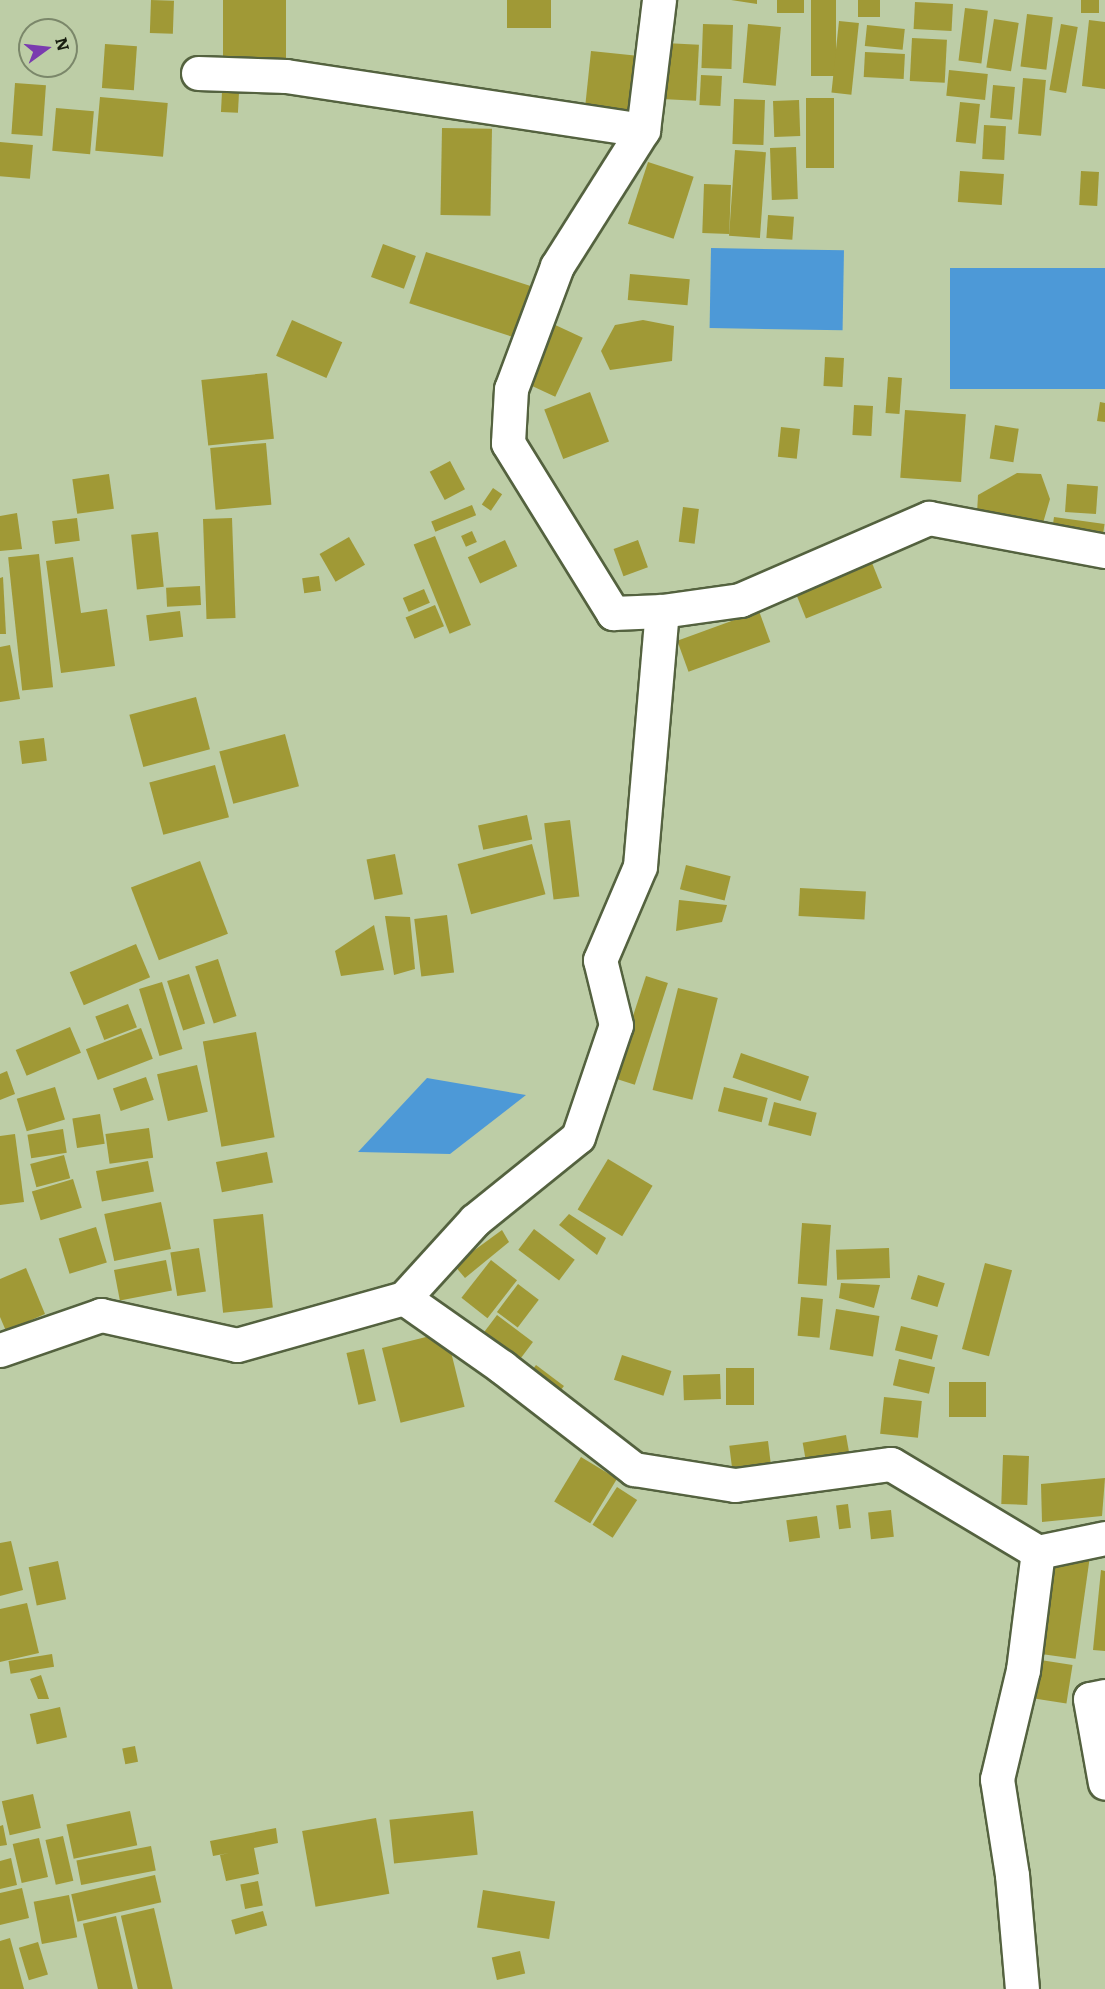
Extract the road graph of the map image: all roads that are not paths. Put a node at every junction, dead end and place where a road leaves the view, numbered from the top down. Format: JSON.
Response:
{"nodes":[{"id":1,"x":659,"y":0,"type":"edge"},
{"id":2,"x":198,"y":74,"type":"dead end"},
{"id":3,"x":643,"y":130,"type":"junction"},
{"id":4,"x":1105,"y":551,"type":"edge"},
{"id":5,"x":662,"y":611,"type":"junction"},
{"id":6,"x":404,"y":1298,"type":"junction"},
{"id":7,"x":0,"y":1350,"type":"edge"},
{"id":8,"x":1105,"y":1538,"type":"edge"},
{"id":9,"x":1038,"y":1552,"type":"junction"},
{"id":10,"x":1105,"y":1696,"type":"edge"},
{"id":11,"x":1105,"y":1783,"type":"edge"},
{"id":12,"x":1022,"y":1989,"type":"edge"}],
"edges":[{"from":1,"to":3,"type":"street"},
{"from":2,"to":3,"type":"street"},
{"from":3,"to":5,"type":"street"},
{"from":4,"to":5,"type":"street"},
{"from":5,"to":6,"type":"street"},
{"from":6,"to":7,"type":"street"},
{"from":6,"to":9,"type":"street"},
{"from":8,"to":9,"type":"street"},
{"from":9,"to":12,"type":"street"},
{"from":10,"to":11,"type":"street"}]}
